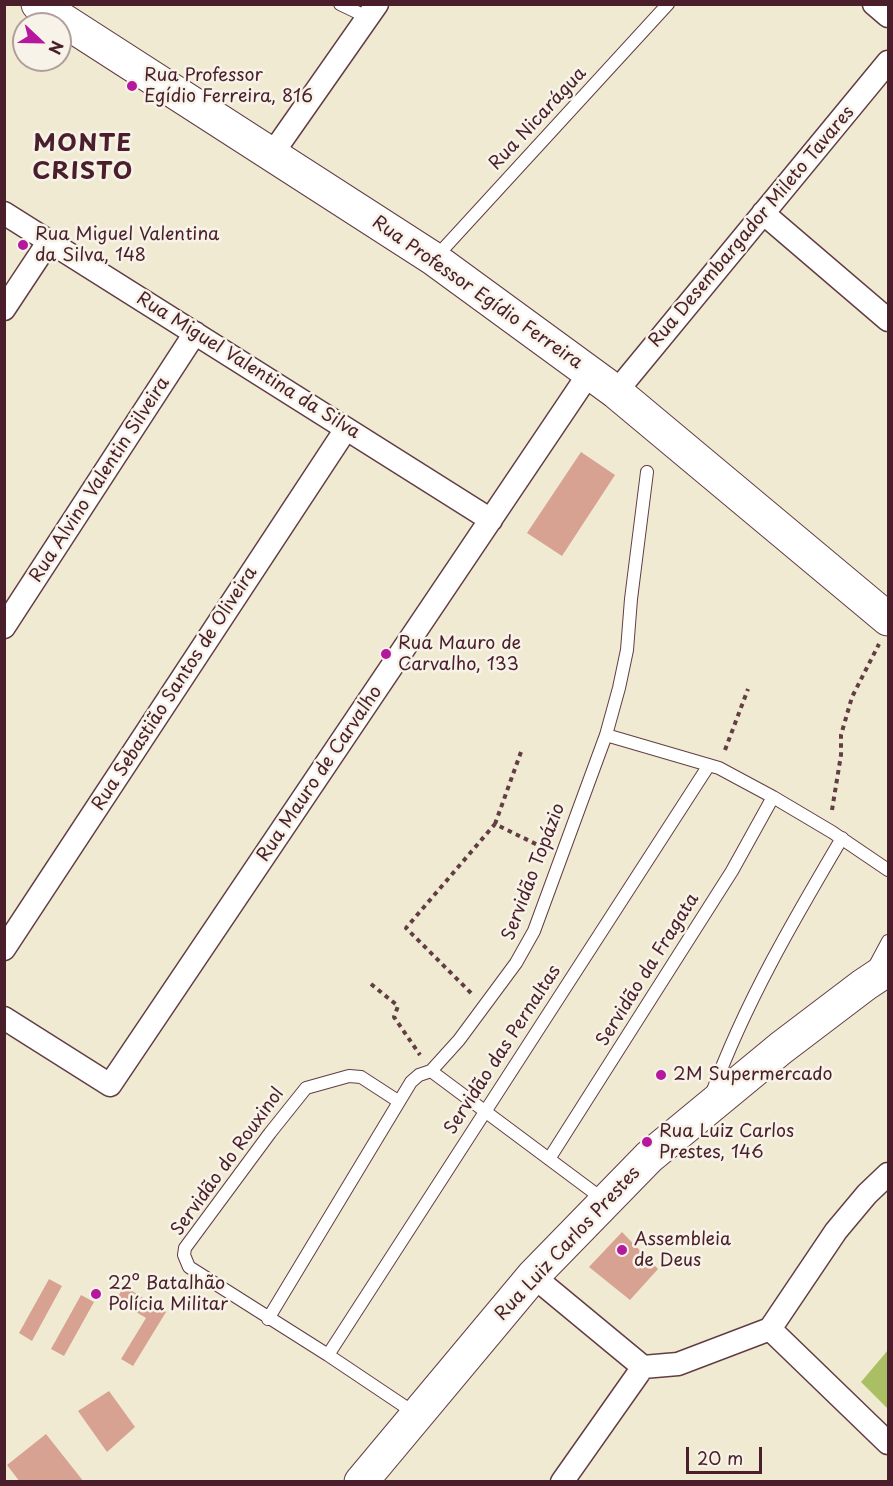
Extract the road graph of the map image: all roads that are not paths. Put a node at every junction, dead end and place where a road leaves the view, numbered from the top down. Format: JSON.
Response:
{"nodes":[{"id":1,"x":38,"y":4,"type":"edge"},
{"id":2,"x":340,"y":4,"type":"edge"},
{"id":3,"x":668,"y":4,"type":"edge"},
{"id":4,"x":874,"y":4,"type":"edge"},
{"id":5,"x":372,"y":11,"type":"edge"},
{"id":6,"x":888,"y":16,"type":"edge"},
{"id":7,"x":888,"y":62,"type":"edge"},
{"id":8,"x":272,"y":154,"type":"junction"},
{"id":9,"x":4,"y":213,"type":"edge"},
{"id":10,"x":763,"y":213,"type":"junction"},
{"id":11,"x":49,"y":241,"type":"junction"},
{"id":12,"x":434,"y":259,"type":"junction"},
{"id":13,"x":4,"y":309,"type":"edge"},
{"id":14,"x":888,"y":320,"type":"edge"},
{"id":15,"x":195,"y":333,"type":"junction"},
{"id":16,"x":590,"y":372,"type":"junction"},
{"id":17,"x":616,"y":392,"type":"junction"},
{"id":18,"x":346,"y":429,"type":"junction"},
{"id":19,"x":647,"y":472,"type":"dead end"},
{"id":20,"x":491,"y":520,"type":"junction"},
{"id":21,"x":4,"y":627,"type":"edge"},
{"id":22,"x":886,"y":628,"type":"edge"},
{"id":23,"x":606,"y":735,"type":"junction"},
{"id":24,"x":714,"y":766,"type":"junction"},
{"id":25,"x":773,"y":796,"type":"junction"},
{"id":26,"x":837,"y":835,"type":"junction"},
{"id":27,"x":888,"y":870,"type":"edge"},
{"id":28,"x":888,"y":941,"type":"edge"},
{"id":29,"x":4,"y":949,"type":"edge"},
{"id":30,"x":876,"y":977,"type":"edge"},
{"id":31,"x":4,"y":1018,"type":"edge"},
{"id":32,"x":430,"y":1071,"type":"junction"},
{"id":33,"x":398,"y":1101,"type":"junction"},
{"id":34,"x":705,"y":1110,"type":"junction"},
{"id":35,"x":485,"y":1111,"type":"junction"},
{"id":36,"x":549,"y":1159,"type":"junction"},
{"id":37,"x":888,"y":1174,"type":"edge"},
{"id":38,"x":605,"y":1200,"type":"junction"},
{"id":39,"x":533,"y":1276,"type":"junction"},
{"id":40,"x":268,"y":1319,"type":"junction"},
{"id":41,"x":770,"y":1329,"type":"junction"},
{"id":42,"x":328,"y":1355,"type":"junction"},
{"id":43,"x":643,"y":1366,"type":"junction"},
{"id":44,"x":417,"y":1415,"type":"junction"},
{"id":45,"x":888,"y":1443,"type":"edge"},
{"id":46,"x":361,"y":1482,"type":"edge"},
{"id":47,"x":562,"y":1482,"type":"edge"}],
"edges":[{"from":1,"to":8,"type":"street","name":"Rua Professor Egídio Ferreira"},
{"from":2,"to":5,"type":"lane"},
{"from":3,"to":12,"type":"lane","name":"Rua Nicarágua"},
{"from":4,"to":6,"type":"street"},
{"from":5,"to":8,"type":"street"},
{"from":7,"to":10,"type":"street","name":"Rua Desembargador Mileto Tavares"},
{"from":8,"to":12,"type":"street","name":"Rua Professor Egídio Ferreira"},
{"from":9,"to":11,"type":"street","name":"Rua Miguel Valentina da Silva"},
{"from":10,"to":14,"type":"street"},
{"from":10,"to":17,"type":"street","name":"Rua Desembargador Mileto Tavares"},
{"from":11,"to":13,"type":"street"},
{"from":11,"to":15,"type":"street","name":"Rua Miguel Valentina da Silva"},
{"from":12,"to":16,"type":"street","name":"Rua Professor Egídio Ferreira"},
{"from":15,"to":18,"type":"street","name":"Rua Miguel Valentina da Silva"},
{"from":15,"to":21,"type":"street","name":"Rua Alvino Valentin Silveira"},
{"from":16,"to":17,"type":"street","name":"Rua Professor Egídio Ferreira"},
{"from":16,"to":20,"type":"street","name":"Rua Mauro de Carvalho"},
{"from":17,"to":22,"type":"street","name":"Rua Professor Egídio Ferreira"},
{"from":18,"to":20,"type":"street","name":"Rua Miguel Valentina da Silva"},
{"from":18,"to":29,"type":"street","name":"Rua Sebastião Santos de Oliveira"},
{"from":19,"to":23,"type":"lane","name":"Servidão Topázio"},
{"from":20,"to":31,"type":"street","name":"Rua Mauro de Carvalho"},
{"from":23,"to":24,"type":"lane"},
{"from":23,"to":32,"type":"lane","name":"Servidão Topázio"},
{"from":24,"to":25,"type":"lane"},
{"from":24,"to":35,"type":"lane","name":"Servidão das Pernaltas"},
{"from":25,"to":26,"type":"lane"},
{"from":25,"to":36,"type":"lane","name":"Servidão da Fragata"},
{"from":26,"to":27,"type":"lane"},
{"from":26,"to":34,"type":"lane"},
{"from":28,"to":30,"type":"lane"},
{"from":30,"to":34,"type":"street","name":"Rua Luiz Carlos Prestes"},
{"from":32,"to":33,"type":"lane","name":"Servidão Topázio"},
{"from":32,"to":35,"type":"lane"},
{"from":33,"to":40,"type":"lane","name":"Servidão Topázio"},
{"from":33,"to":40,"type":"lane","name":"Servidão do Rouxinol"},
{"from":34,"to":38,"type":"street","name":"Rua Luiz Carlos Prestes"},
{"from":35,"to":36,"type":"lane"},
{"from":35,"to":42,"type":"lane","name":"Servidão das Pernaltas"},
{"from":36,"to":38,"type":"lane"},
{"from":37,"to":41,"type":"street"},
{"from":38,"to":39,"type":"street","name":"Rua Luiz Carlos Prestes"},
{"from":39,"to":43,"type":"street"},
{"from":39,"to":44,"type":"street","name":"Rua Luiz Carlos Prestes"},
{"from":40,"to":42,"type":"lane","name":"Servidão do Rouxinol"},
{"from":41,"to":43,"type":"street"},
{"from":41,"to":45,"type":"street"},
{"from":42,"to":44,"type":"lane","name":"Servidão do Rouxinol"},
{"from":43,"to":47,"type":"street"},
{"from":44,"to":46,"type":"street","name":"Rua Luiz Carlos Prestes"}]}
